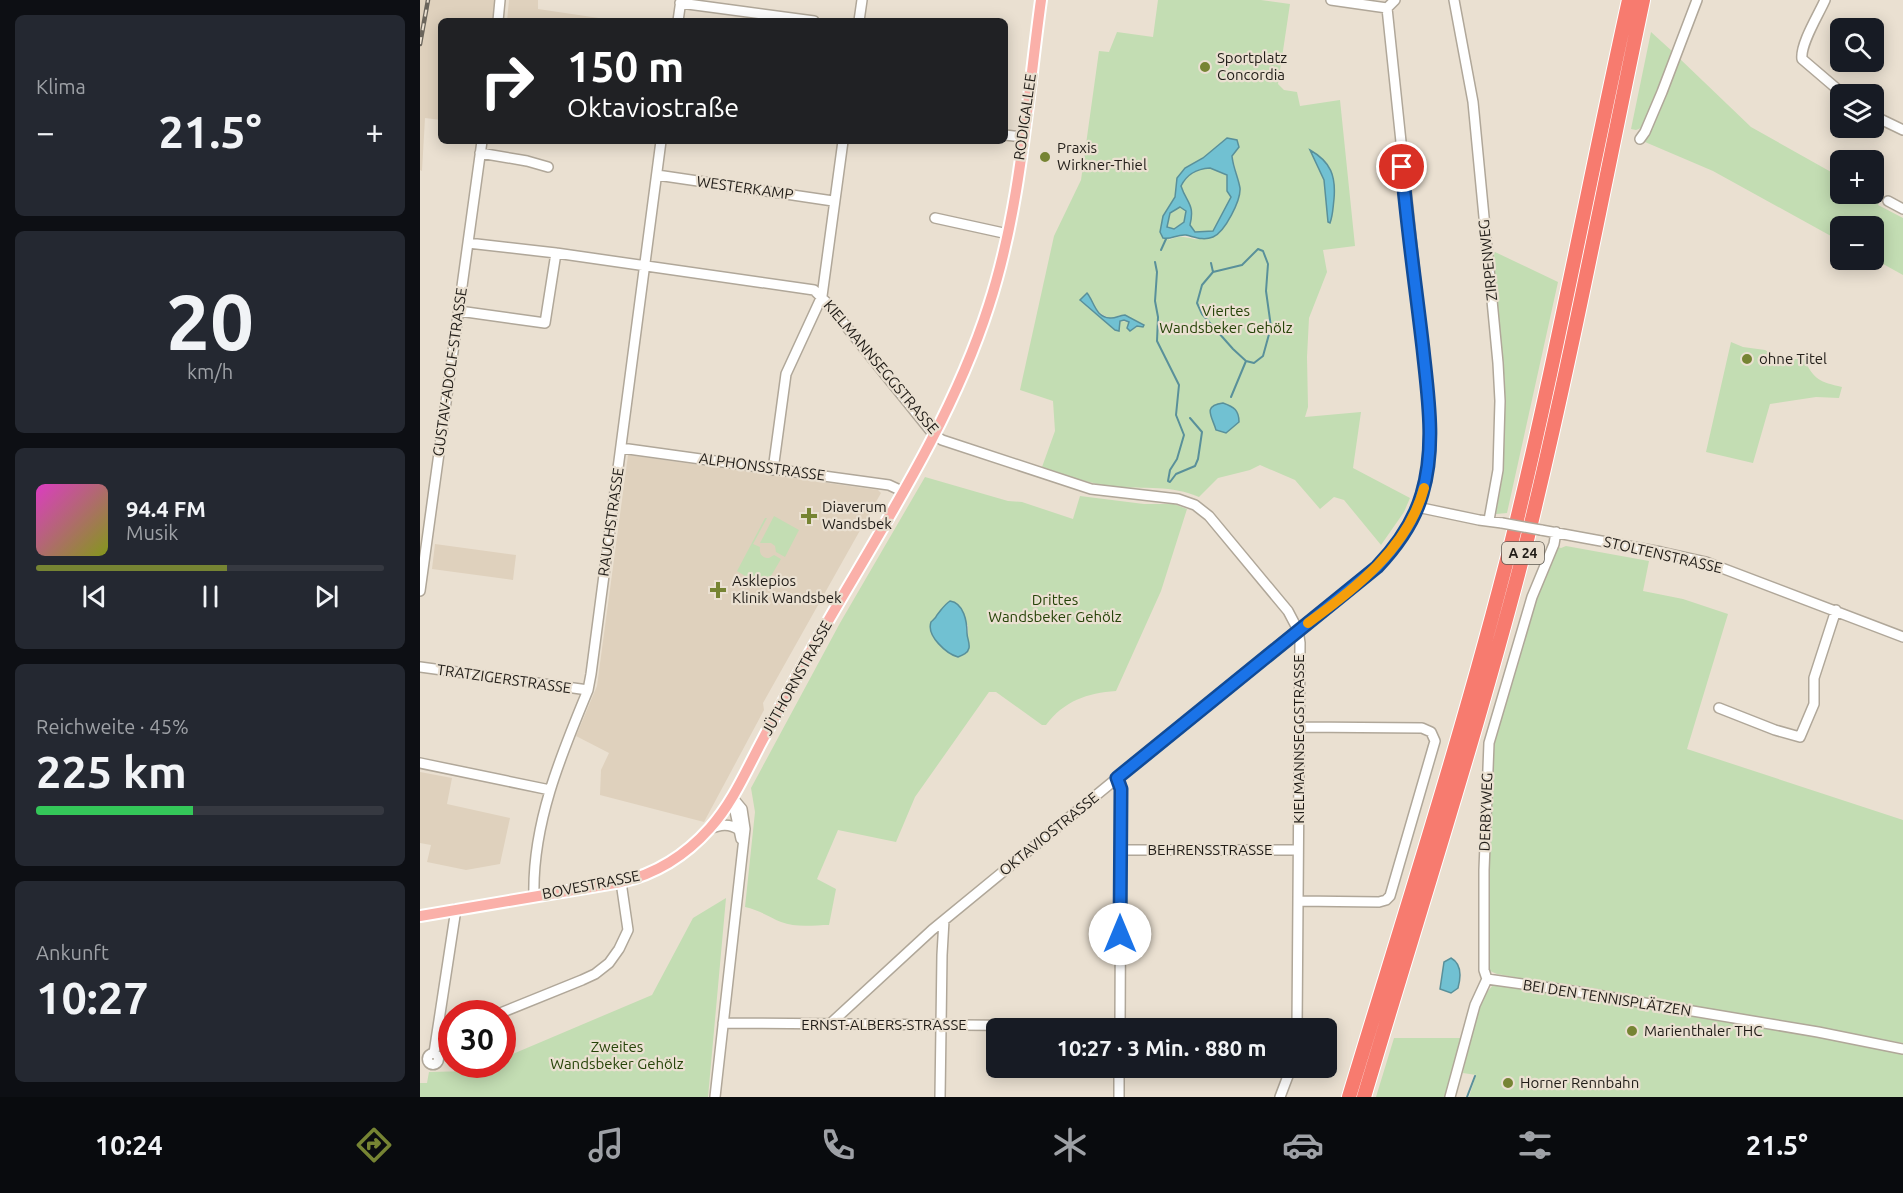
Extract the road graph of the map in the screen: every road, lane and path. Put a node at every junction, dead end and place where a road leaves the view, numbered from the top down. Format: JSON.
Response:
{"nodes":[{"id":1,"x":500,"y":0,"type":"edge"},
{"id":2,"x":862,"y":0,"type":"edge"},
{"id":3,"x":1041,"y":0,"type":"edge"},
{"id":4,"x":1331,"y":0,"type":"edge"},
{"id":5,"x":1395,"y":0,"type":"edge"},
{"id":6,"x":1454,"y":0,"type":"edge"},
{"id":7,"x":1629,"y":0,"type":"edge"},
{"id":8,"x":1643,"y":0,"type":"edge"},
{"id":9,"x":1697,"y":0,"type":"edge"},
{"id":10,"x":1826,"y":0,"type":"edge"},
{"id":11,"x":681,"y":2,"type":"edge"},
{"id":12,"x":1387,"y":9,"type":"junction"},
{"id":13,"x":498,"y":18,"type":"edge"},
{"id":14,"x":678,"y":18,"type":"edge"},
{"id":15,"x":793,"y":18,"type":"edge"},
{"id":16,"x":859,"y":18,"type":"edge"},
{"id":17,"x":1832,"y":84,"type":"edge"},
{"id":18,"x":1884,"y":121,"type":"edge"},
{"id":19,"x":1903,"y":130,"type":"edge"},
{"id":20,"x":1008,"y":135,"type":"edge"},
{"id":21,"x":1023,"y":137,"type":"junction"},
{"id":22,"x":1640,"y":139,"type":"dead end"},
{"id":23,"x":482,"y":144,"type":"edge"},
{"id":24,"x":661,"y":144,"type":"edge"},
{"id":25,"x":843,"y":144,"type":"edge"},
{"id":26,"x":480,"y":153,"type":"junction"},
{"id":27,"x":548,"y":167,"type":"dead end"},
{"id":28,"x":657,"y":175,"type":"junction"},
{"id":29,"x":834,"y":201,"type":"junction"},
{"id":30,"x":1888,"y":201,"type":"dead end"},
{"id":31,"x":1903,"y":209,"type":"edge"},
{"id":32,"x":934,"y":218,"type":"dead end"},
{"id":33,"x":1008,"y":234,"type":"junction"},
{"id":34,"x":468,"y":243,"type":"junction"},
{"id":35,"x":556,"y":253,"type":"junction"},
{"id":36,"x":645,"y":267,"type":"junction"},
{"id":37,"x":822,"y":296,"type":"junction"},
{"id":38,"x":459,"y":311,"type":"junction"},
{"id":39,"x":933,"y":434,"type":"junction"},
{"id":40,"x":621,"y":447,"type":"junction"},
{"id":41,"x":773,"y":470,"type":"junction"},
{"id":42,"x":902,"y":491,"type":"junction"},
{"id":43,"x":1418,"y":507,"type":"junction"},
{"id":44,"x":1489,"y":520,"type":"junction"},
{"id":45,"x":1556,"y":532,"type":"junction"},
{"id":46,"x":420,"y":591,"type":"edge"},
{"id":47,"x":1836,"y":610,"type":"junction"},
{"id":48,"x":1298,"y":630,"type":"junction"},
{"id":49,"x":1903,"y":637,"type":"edge"},
{"id":50,"x":420,"y":667,"type":"edge"},
{"id":51,"x":588,"y":690,"type":"junction"},
{"id":52,"x":1719,"y":708,"type":"dead end"},
{"id":53,"x":1299,"y":727,"type":"junction"},
{"id":54,"x":420,"y":763,"type":"edge"},
{"id":55,"x":1117,"y":778,"type":"junction"},
{"id":56,"x":550,"y":790,"type":"junction"},
{"id":57,"x":732,"y":797,"type":"junction"},
{"id":58,"x":709,"y":829,"type":"junction"},
{"id":59,"x":739,"y":830,"type":"junction"},
{"id":60,"x":1121,"y":850,"type":"junction"},
{"id":61,"x":1299,"y":850,"type":"junction"},
{"id":62,"x":742,"y":851,"type":"junction"},
{"id":63,"x":621,"y":882,"type":"junction"},
{"id":64,"x":534,"y":896,"type":"junction"},
{"id":65,"x":1298,"y":902,"type":"junction"},
{"id":66,"x":456,"y":909,"type":"junction"},
{"id":67,"x":420,"y":916,"type":"edge"},
{"id":68,"x":944,"y":920,"type":"junction"},
{"id":69,"x":1487,"y":980,"type":"junction"},
{"id":70,"x":516,"y":1007,"type":"edge"},
{"id":71,"x":1120,"y":1018,"type":"edge"},
{"id":72,"x":1297,"y":1018,"type":"edge"},
{"id":73,"x":723,"y":1023,"type":"junction"},
{"id":74,"x":830,"y":1024,"type":"junction"},
{"id":75,"x":941,"y":1025,"type":"junction"},
{"id":76,"x":986,"y":1026,"type":"edge"},
{"id":77,"x":1903,"y":1048,"type":"edge"},
{"id":78,"x":434,"y":1053,"type":"dead end"},
{"id":79,"x":1119,"y":1078,"type":"edge"},
{"id":80,"x":1287,"y":1078,"type":"edge"},
{"id":81,"x":715,"y":1097,"type":"edge"},
{"id":82,"x":940,"y":1097,"type":"edge"},
{"id":83,"x":1119,"y":1097,"type":"edge"},
{"id":84,"x":1280,"y":1097,"type":"edge"},
{"id":85,"x":1349,"y":1097,"type":"edge"},
{"id":86,"x":1364,"y":1097,"type":"edge"},
{"id":87,"x":1450,"y":1097,"type":"edge"}],
"edges":[{"from":1,"to":13,"type":"street"},
{"from":2,"to":16,"type":"street"},
{"from":3,"to":21,"type":"main road","name":"RODIGALLEE"},
{"from":4,"to":12,"type":"street"},
{"from":5,"to":12,"type":"street"},
{"from":6,"to":44,"type":"street","name":"ZIRPENWEG"},
{"from":7,"to":85,"type":"highway","number":"A 24"},
{"from":8,"to":86,"type":"highway","number":"A 24"},
{"from":9,"to":22,"type":"street"},
{"from":10,"to":17,"type":"street"},
{"from":11,"to":14,"type":"street"},
{"from":11,"to":15,"type":"street"},
{"from":12,"to":43,"type":"street","name":"OKTAVIOSTRASSE"},
{"from":18,"to":19,"type":"street"},
{"from":20,"to":21,"type":"street"},
{"from":21,"to":33,"type":"main road","name":"RODIGALLEE"},
{"from":23,"to":26,"type":"street","name":"GUSTAV-ADOLF-STRASSE"},
{"from":24,"to":28,"type":"street","name":"RAUCHSTRASSE"},
{"from":25,"to":29,"type":"street"},
{"from":26,"to":27,"type":"street"},
{"from":26,"to":34,"type":"street","name":"GUSTAV-ADOLF-STRASSE"},
{"from":28,"to":29,"type":"street","name":"WESTERKAMP"},
{"from":28,"to":36,"type":"street","name":"RAUCHSTRASSE"},
{"from":29,"to":37,"type":"street"},
{"from":30,"to":31,"type":"street"},
{"from":32,"to":33,"type":"street"},
{"from":33,"to":39,"type":"main road","name":"RODIGALLEE"},
{"from":34,"to":35,"type":"street","name":"KIELMANNSEGGSTRASSE"},
{"from":34,"to":38,"type":"street","name":"GUSTAV-ADOLF-STRASSE"},
{"from":35,"to":36,"type":"street","name":"KIELMANNSEGGSTRASSE"},
{"from":35,"to":38,"type":"street"},
{"from":36,"to":37,"type":"street","name":"KIELMANNSEGGSTRASSE"},
{"from":36,"to":40,"type":"street","name":"RAUCHSTRASSE"},
{"from":37,"to":39,"type":"street","name":"KIELMANNSEGGSTRASSE"},
{"from":37,"to":41,"type":"street"},
{"from":38,"to":46,"type":"street","name":"GUSTAV-ADOLF-STRASSE"},
{"from":39,"to":42,"type":"main road","name":"JÜTHORNSTRASSE"},
{"from":39,"to":48,"type":"street","name":"KIELMANNSEGGSTRASSE"},
{"from":40,"to":41,"type":"street","name":"ALPHONSSTRASSE"},
{"from":40,"to":51,"type":"street","name":"RAUCHSTRASSE"},
{"from":41,"to":42,"type":"street","name":"ALPHONSSTRASSE"},
{"from":42,"to":57,"type":"main road","name":"JÜTHORNSTRASSE"},
{"from":43,"to":44,"type":"street","name":"STOLTENSTRASSE"},
{"from":43,"to":48,"type":"street","name":"OKTAVIOSTRASSE"},
{"from":44,"to":45,"type":"street","name":"STOLTENSTRASSE","bridge":true},
{"from":45,"to":47,"type":"street","name":"STOLTENSTRASSE"},
{"from":45,"to":69,"type":"street","name":"DERBYWEG"},
{"from":47,"to":49,"type":"street","name":"STOLTENSTRASSE"},
{"from":47,"to":52,"type":"street"},
{"from":48,"to":53,"type":"street","name":"KIELMANNSEGGSTRASSE"},
{"from":48,"to":55,"type":"street","name":"OKTAVIOSTRASSE"},
{"from":50,"to":51,"type":"street","name":"TRATZIGERSTRASSE"},
{"from":51,"to":56,"type":"street","name":"RAUCHSTRASSE"},
{"from":53,"to":61,"type":"street","name":"KIELMANNSEGGSTRASSE"},
{"from":53,"to":65,"type":"street"},
{"from":54,"to":56,"type":"street"},
{"from":55,"to":60,"type":"street"},
{"from":55,"to":68,"type":"street","name":"OKTAVIOSTRASSE"},
{"from":56,"to":64,"type":"street","name":"RAUCHSTRASSE"},
{"from":57,"to":58,"type":"main road","name":"BOVESTRASSE"},
{"from":57,"to":59,"type":"street"},
{"from":57,"to":62,"type":"street"},
{"from":58,"to":59,"type":"street"},
{"from":58,"to":63,"type":"main road","name":"BOVESTRASSE"},
{"from":59,"to":62,"type":"street"},
{"from":60,"to":61,"type":"street","name":"BEHRENSSTRASSE"},
{"from":60,"to":71,"type":"street"},
{"from":61,"to":65,"type":"street","name":"KIELMANNSEGGSTRASSE"},
{"from":62,"to":73,"type":"street"},
{"from":63,"to":64,"type":"main road","name":"BOVESTRASSE"},
{"from":63,"to":70,"type":"street"},
{"from":64,"to":66,"type":"main road","name":"BOVESTRASSE"},
{"from":65,"to":72,"type":"street","name":"KIELMANNSEGGSTRASSE"},
{"from":66,"to":67,"type":"main road","name":"BOVESTRASSE"},
{"from":66,"to":78,"type":"street"},
{"from":68,"to":74,"type":"street","name":"OKTAVIOSTRASSE"},
{"from":68,"to":75,"type":"street"},
{"from":69,"to":77,"type":"street","name":"BEI DEN TENNISPLÄTZEN"},
{"from":69,"to":87,"type":"street"},
{"from":73,"to":74,"type":"street","name":"ERNST-ALBERS-STRASSE"},
{"from":73,"to":81,"type":"street"},
{"from":74,"to":75,"type":"street","name":"ERNST-ALBERS-STRASSE"},
{"from":75,"to":76,"type":"street","name":"ERNST-ALBERS-STRASSE"},
{"from":75,"to":82,"type":"street"},
{"from":79,"to":83,"type":"street"},
{"from":80,"to":84,"type":"street"}]}
